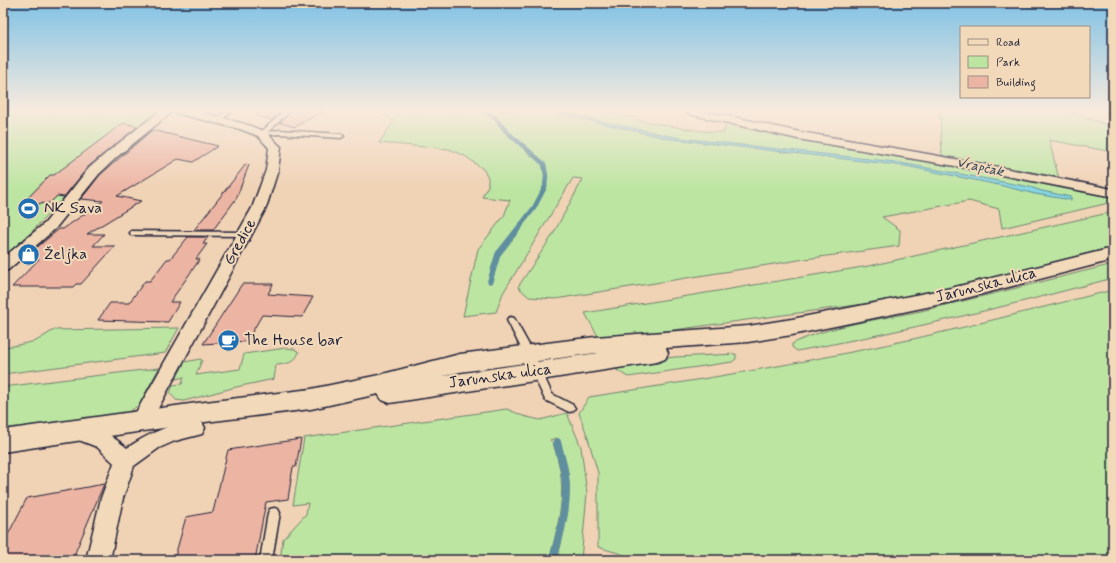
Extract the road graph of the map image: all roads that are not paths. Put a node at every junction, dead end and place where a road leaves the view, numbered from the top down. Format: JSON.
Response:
{"nodes":[{"id":1,"x":135,"y":137,"type":"edge"},
{"id":2,"x":265,"y":137,"type":"edge"},
{"id":3,"x":811,"y":137,"type":"edge"},
{"id":4,"x":1113,"y":193,"type":"edge"},
{"id":5,"x":134,"y":233,"type":"dead end"},
{"id":6,"x":244,"y":234,"type":"junction"},
{"id":7,"x":1113,"y":254,"type":"edge"},
{"id":8,"x":3,"y":266,"type":"edge"},
{"id":9,"x":511,"y":320,"type":"dead end"},
{"id":10,"x":532,"y":362,"type":"junction"},
{"id":11,"x":570,"y":408,"type":"dead end"},
{"id":12,"x":140,"y":423,"type":"junction"},
{"id":13,"x":195,"y":428,"type":"junction"},
{"id":14,"x":78,"y":431,"type":"junction"},
{"id":15,"x":3,"y":441,"type":"edge"},
{"id":16,"x":126,"y":460,"type":"junction"},
{"id":17,"x":274,"y":513,"type":"dead end"},
{"id":18,"x":98,"y":560,"type":"edge"},
{"id":19,"x":266,"y":560,"type":"edge"}],
"edges":[{"from":1,"to":8,"type":"street"},
{"from":2,"to":6,"type":"street","name":"Gredice"},
{"from":3,"to":4,"type":"street"},
{"from":5,"to":6,"type":"lane"},
{"from":6,"to":12,"type":"street","name":"Gredice"},
{"from":7,"to":10,"type":"street","name":"Jarunska ulica"},
{"from":9,"to":10,"type":"lane"},
{"from":10,"to":11,"type":"lane"},
{"from":10,"to":12,"type":"street","name":"Jarunska ulica"},
{"from":10,"to":13,"type":"street","name":"Jarunska ulica"},
{"from":12,"to":13,"type":"street","name":"Jarunska ulica"},
{"from":12,"to":14,"type":"street","name":"Jarunska ulica"},
{"from":13,"to":16,"type":"street"},
{"from":14,"to":15,"type":"street","name":"Jarunska ulica"},
{"from":14,"to":16,"type":"street"},
{"from":16,"to":18,"type":"street"},
{"from":17,"to":19,"type":"lane"}]}
